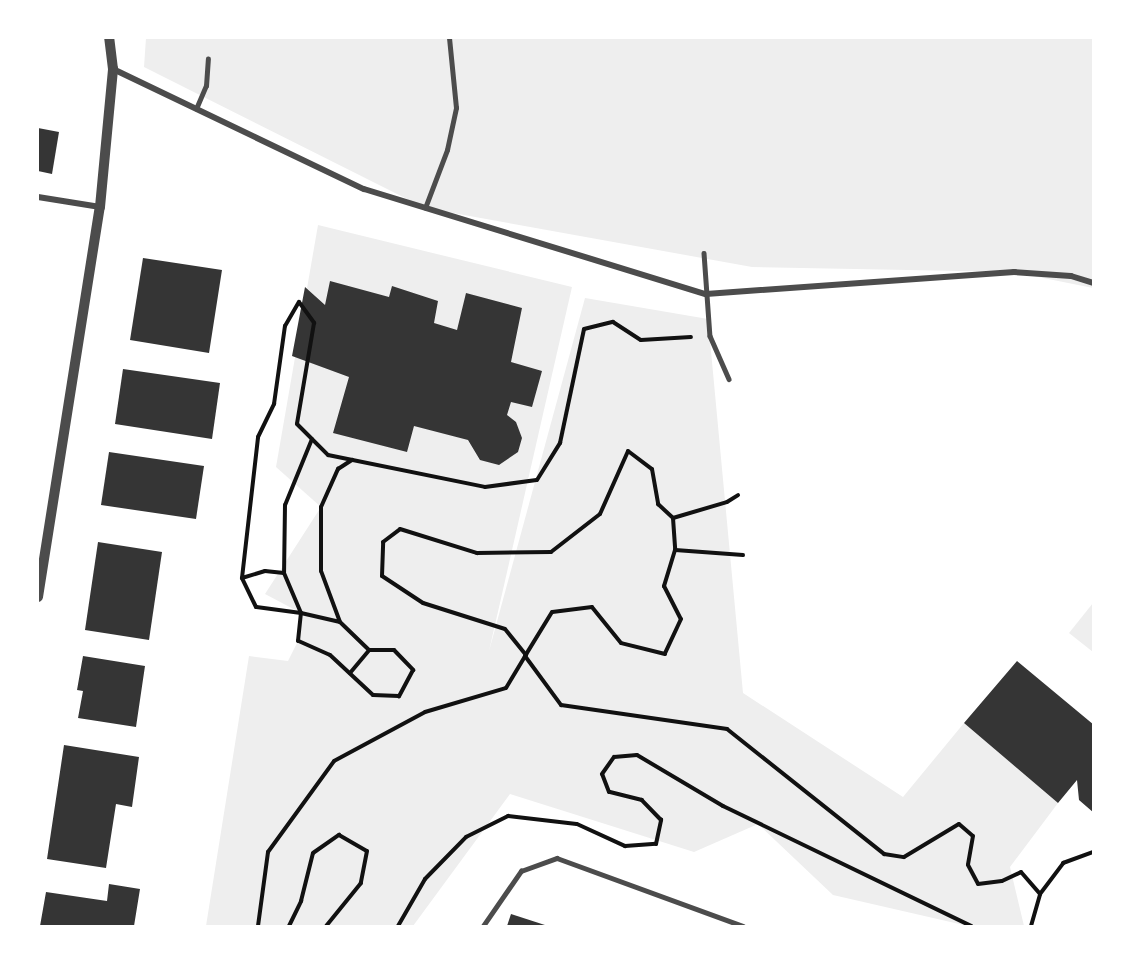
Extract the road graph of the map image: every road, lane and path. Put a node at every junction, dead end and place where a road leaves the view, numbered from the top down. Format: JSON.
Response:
{"nodes":[{"id":1,"x":109,"y":38,"type":"edge"},
{"id":2,"x":449,"y":38,"type":"edge"},
{"id":3,"x":208,"y":59,"type":"dead end"},
{"id":4,"x":113,"y":69,"type":"junction"},
{"id":5,"x":196,"y":109,"type":"junction"},
{"id":6,"x":38,"y":197,"type":"edge"},
{"id":7,"x":100,"y":207,"type":"junction"},
{"id":8,"x":425,"y":208,"type":"junction"},
{"id":9,"x":704,"y":253,"type":"dead end"},
{"id":10,"x":1094,"y":283,"type":"edge"},
{"id":11,"x":706,"y":294,"type":"junction"},
{"id":12,"x":710,"y":336,"type":"junction"},
{"id":13,"x":729,"y":379,"type":"dead end"},
{"id":14,"x":312,"y":439,"type":"junction"},
{"id":15,"x":352,"y":460,"type":"junction"},
{"id":16,"x":738,"y":495,"type":"dead end"},
{"id":17,"x":673,"y":518,"type":"junction"},
{"id":18,"x":675,"y":550,"type":"junction"},
{"id":19,"x":743,"y":555,"type":"dead end"},
{"id":20,"x":284,"y":573,"type":"junction"},
{"id":21,"x":242,"y":578,"type":"junction"},
{"id":22,"x":38,"y":597,"type":"edge"},
{"id":23,"x":301,"y":613,"type":"junction"},
{"id":24,"x":340,"y":622,"type":"junction"},
{"id":25,"x":369,"y":650,"type":"junction"},
{"id":26,"x":525,"y":656,"type":"junction"},
{"id":27,"x":350,"y":674,"type":"junction"},
{"id":28,"x":1094,"y":852,"type":"edge"},
{"id":29,"x":1040,"y":894,"type":"junction"},
{"id":30,"x":258,"y":927,"type":"edge"},
{"id":31,"x":289,"y":927,"type":"edge"},
{"id":32,"x":326,"y":927,"type":"edge"},
{"id":33,"x":398,"y":927,"type":"edge"},
{"id":34,"x":483,"y":927,"type":"edge"},
{"id":35,"x":743,"y":927,"type":"edge"},
{"id":36,"x":971,"y":927,"type":"edge"},
{"id":37,"x":1031,"y":927,"type":"edge"}],
"edges":[{"from":1,"to":4,"type":"street"},
{"from":2,"to":8,"type":"lane"},
{"from":3,"to":5,"type":"lane"},
{"from":4,"to":5,"type":"street"},
{"from":4,"to":7,"type":"street"},
{"from":5,"to":8,"type":"street"},
{"from":6,"to":7,"type":"street"},
{"from":7,"to":22,"type":"street"},
{"from":8,"to":11,"type":"street"},
{"from":9,"to":11,"type":"lane"},
{"from":10,"to":11,"type":"street"},
{"from":11,"to":12,"type":"lane"},
{"from":12,"to":13,"type":"lane"},
{"from":12,"to":15,"type":"path"},
{"from":14,"to":15,"type":"path"},
{"from":14,"to":20,"type":"path"},
{"from":14,"to":21,"type":"path"},
{"from":15,"to":24,"type":"path"},
{"from":16,"to":17,"type":"path"},
{"from":17,"to":18,"type":"path"},
{"from":17,"to":26,"type":"path"},
{"from":18,"to":19,"type":"path"},
{"from":18,"to":26,"type":"path"},
{"from":20,"to":21,"type":"path"},
{"from":20,"to":23,"type":"path"},
{"from":21,"to":23,"type":"path"},
{"from":23,"to":24,"type":"path"},
{"from":23,"to":27,"type":"path"},
{"from":24,"to":25,"type":"path"},
{"from":25,"to":27,"type":"path"},
{"from":25,"to":27,"type":"path"},
{"from":26,"to":29,"type":"path"},
{"from":26,"to":30,"type":"path"},
{"from":28,"to":29,"type":"path"},
{"from":29,"to":37,"type":"path"},
{"from":31,"to":32,"type":"path"},
{"from":33,"to":36,"type":"path"},
{"from":34,"to":35,"type":"lane"}]}
